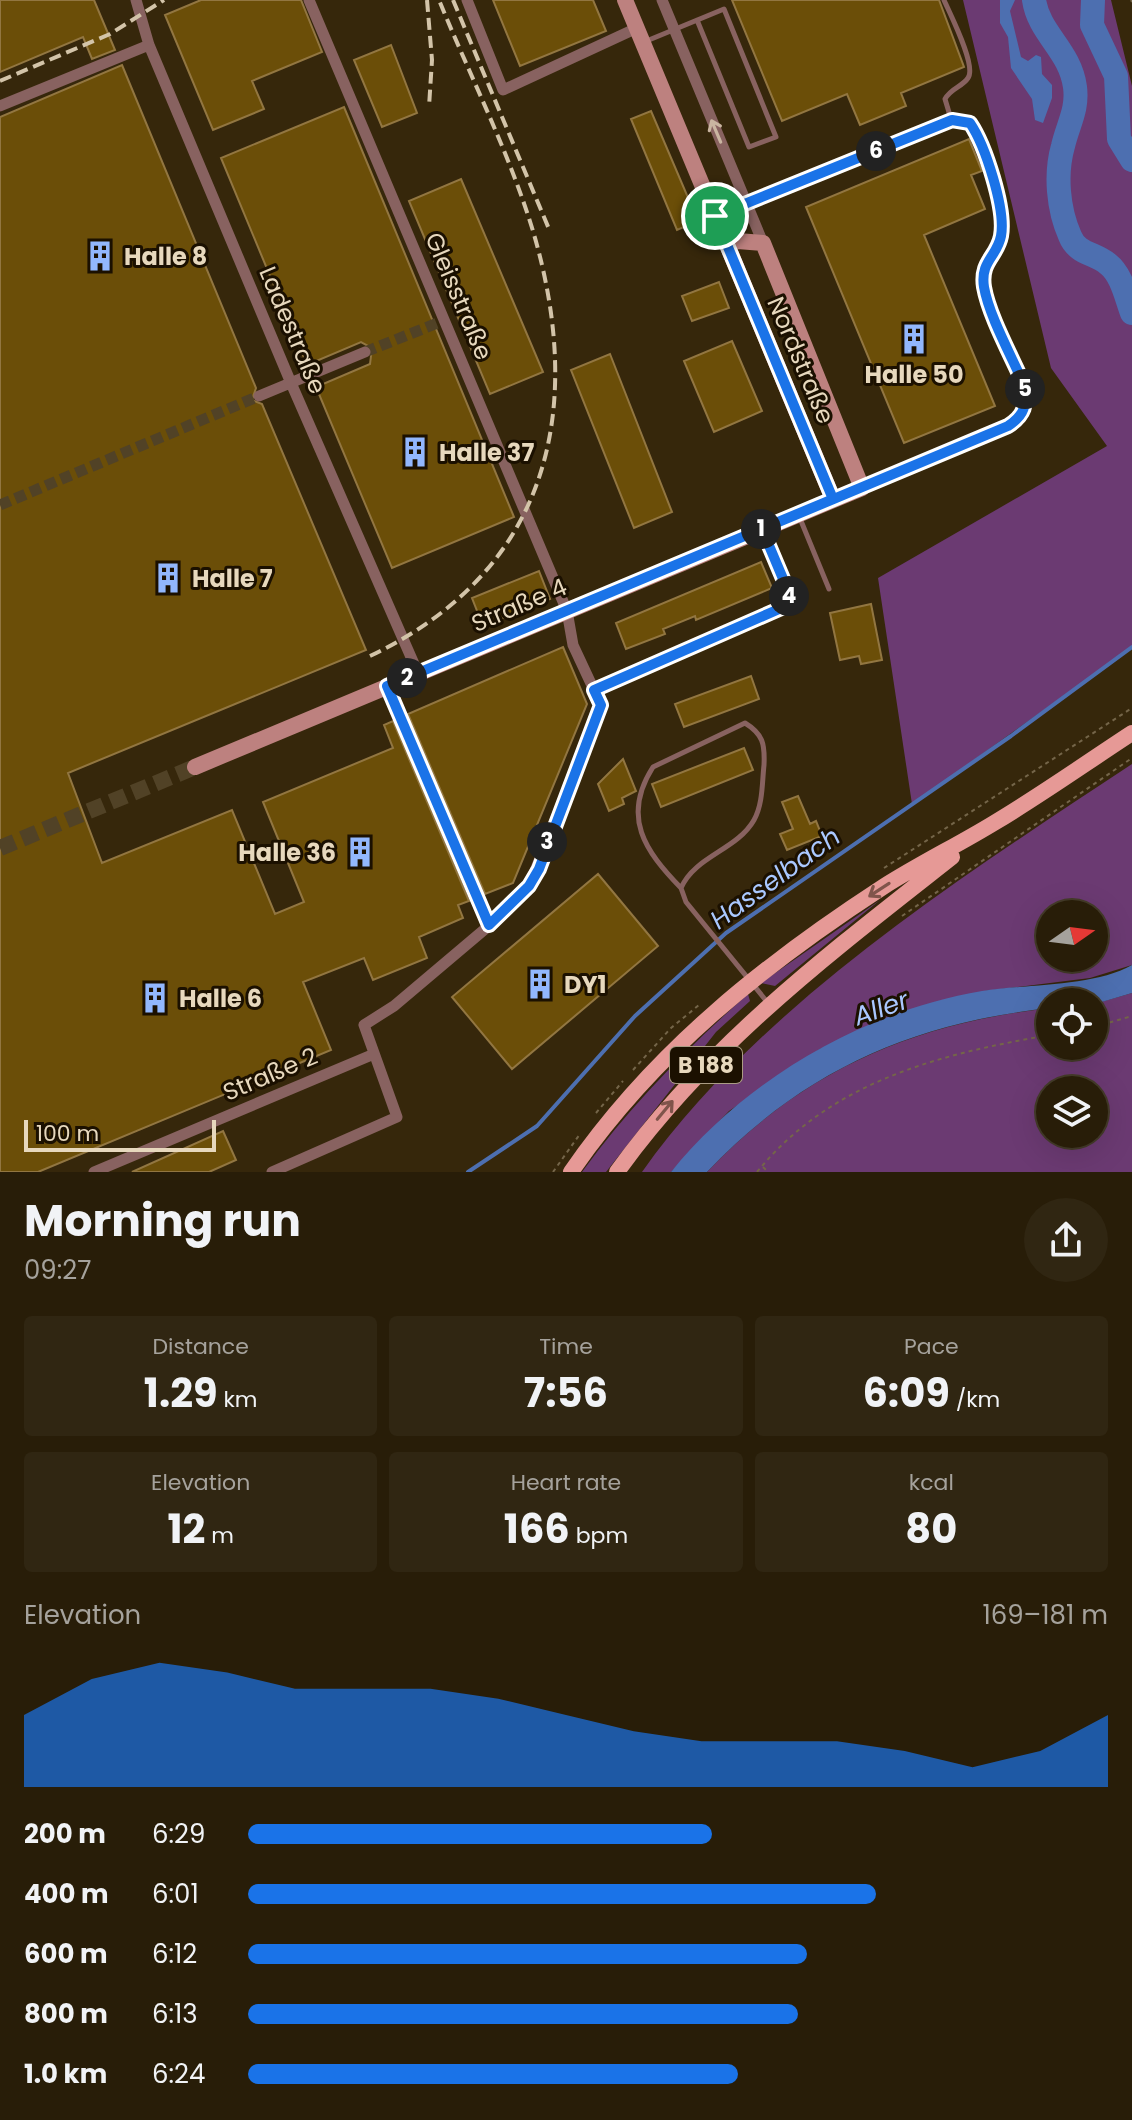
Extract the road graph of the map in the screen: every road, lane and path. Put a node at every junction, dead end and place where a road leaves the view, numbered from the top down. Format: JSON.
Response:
{"nodes":[{"id":1,"x":136,"y":0,"type":"edge"},
{"id":2,"x":309,"y":0,"type":"edge"},
{"id":3,"x":467,"y":0,"type":"edge"},
{"id":4,"x":625,"y":0,"type":"edge"},
{"id":5,"x":662,"y":0,"type":"edge"},
{"id":6,"x":944,"y":0,"type":"edge"},
{"id":7,"x":697,"y":20,"type":"junction"},
{"id":8,"x":674,"y":29,"type":"junction"},
{"id":9,"x":640,"y":35,"type":"junction"},
{"id":10,"x":149,"y":45,"type":"junction"},
{"id":11,"x":0,"y":106,"type":"edge"},
{"id":12,"x":952,"y":120,"type":"junction"},
{"id":13,"x":746,"y":203,"type":"junction"},
{"id":14,"x":715,"y":216,"type":"junction"},
{"id":15,"x":725,"y":240,"type":"junction"},
{"id":16,"x":763,"y":243,"type":"junction"},
{"id":17,"x":365,"y":352,"type":"tunnel mouth"},
{"id":18,"x":291,"y":383,"type":"junction"},
{"id":19,"x":259,"y":396,"type":"tunnel mouth"},
{"id":20,"x":862,"y":488,"type":"junction"},
{"id":21,"x":833,"y":499,"type":"junction"},
{"id":22,"x":798,"y":514,"type":"junction"},
{"id":23,"x":762,"y":529,"type":"junction"},
{"id":24,"x":829,"y":589,"type":"dead end"},
{"id":25,"x":567,"y":611,"type":"junction"},
{"id":26,"x":418,"y":673,"type":"junction"},
{"id":27,"x":387,"y":686,"type":"junction"},
{"id":28,"x":594,"y":690,"type":"junction"},
{"id":29,"x":1132,"y":733,"type":"edge"},
{"id":30,"x":1132,"y":758,"type":"edge"},
{"id":31,"x":195,"y":767,"type":"tunnel mouth"},
{"id":32,"x":995,"y":823,"type":"junction"},
{"id":33,"x":681,"y":888,"type":"junction"},
{"id":34,"x":897,"y":920,"type":"dead end"},
{"id":35,"x":489,"y":925,"type":"junction"},
{"id":36,"x":752,"y":980,"type":"junction"},
{"id":37,"x":769,"y":1004,"type":"junction"},
{"id":38,"x":1132,"y":1016,"type":"edge"},
{"id":39,"x":1108,"y":1023,"type":"edge"},
{"id":40,"x":1036,"y":1038,"type":"edge"},
{"id":41,"x":374,"y":1054,"type":"junction"},
{"id":42,"x":762,"y":1166,"type":"junction"},
{"id":43,"x":94,"y":1172,"type":"edge"},
{"id":44,"x":272,"y":1172,"type":"edge"},
{"id":45,"x":571,"y":1172,"type":"edge"},
{"id":46,"x":617,"y":1172,"type":"edge"},
{"id":47,"x":757,"y":1172,"type":"edge"},
{"id":48,"x":768,"y":1172,"type":"edge"}],
"edges":[{"from":1,"to":10,"type":"street","name":"Ladestraße"},
{"from":2,"to":25,"type":"street","name":"Gleisstraße"},
{"from":3,"to":9,"type":"street"},
{"from":4,"to":9,"type":"street","name":"Nordstraße"},
{"from":5,"to":8,"type":"street","name":"Nordstraße"},
{"from":6,"to":12,"type":"lane"},
{"from":7,"to":7,"type":"lane"},
{"from":7,"to":8,"type":"lane"},
{"from":8,"to":9,"type":"lane"},
{"from":13,"to":8,"type":"street","name":"Nordstraße","one_way":true},
{"from":9,"to":14,"type":"street","name":"Nordstraße"},
{"from":10,"to":11,"type":"street"},
{"from":10,"to":18,"type":"street","name":"Ladestraße"},
{"from":12,"to":13,"type":"street"},
{"from":12,"to":20,"type":"street"},
{"from":13,"to":14,"type":"street"},
{"from":13,"to":16,"type":"street","name":"Nordstraße"},
{"from":14,"to":15,"type":"street","name":"Nordstraße"},
{"from":15,"to":16,"type":"street"},
{"from":15,"to":21,"type":"street","name":"Nordstraße"},
{"from":16,"to":20,"type":"street","name":"Nordstraße"},
{"from":17,"to":18,"type":"street"},
{"from":18,"to":19,"type":"street"},
{"from":18,"to":26,"type":"street","name":"Ladestraße"},
{"from":20,"to":21,"type":"street","name":"Straße 4"},
{"from":21,"to":22,"type":"street","name":"Straße 4"},
{"from":22,"to":23,"type":"street","name":"Straße 4"},
{"from":22,"to":24,"type":"lane"},
{"from":23,"to":25,"type":"street","name":"Straße 4"},
{"from":23,"to":28,"type":"street"},
{"from":25,"to":26,"type":"street","name":"Straße 4"},
{"from":25,"to":28,"type":"street","name":"Gleisstraße"},
{"from":26,"to":27,"type":"street","name":"Straße 4"},
{"from":27,"to":31,"type":"street","name":"Straße 4"},
{"from":27,"to":35,"type":"street"},
{"from":28,"to":35,"type":"street"},
{"from":29,"to":32,"type":"main road","number":"B 188"},
{"from":30,"to":34,"type":"path"},
{"from":32,"to":36,"type":"main road","number":"B 188","one_way":true},
{"from":32,"to":37,"type":"main road","number":"B 188"},
{"from":33,"to":33,"type":"lane"},
{"from":33,"to":36,"type":"lane"},
{"from":35,"to":41,"type":"street"},
{"from":36,"to":37,"type":"lane"},
{"from":36,"to":45,"type":"main road","number":"B 188"},
{"from":46,"to":37,"type":"main road","number":"B 188","one_way":true},
{"from":38,"to":39,"type":"path"},
{"from":40,"to":42,"type":"path"},
{"from":41,"to":43,"type":"street","name":"Straße 2"},
{"from":41,"to":44,"type":"street"},
{"from":42,"to":47,"type":"path"},
{"from":42,"to":48,"type":"path"}]}
